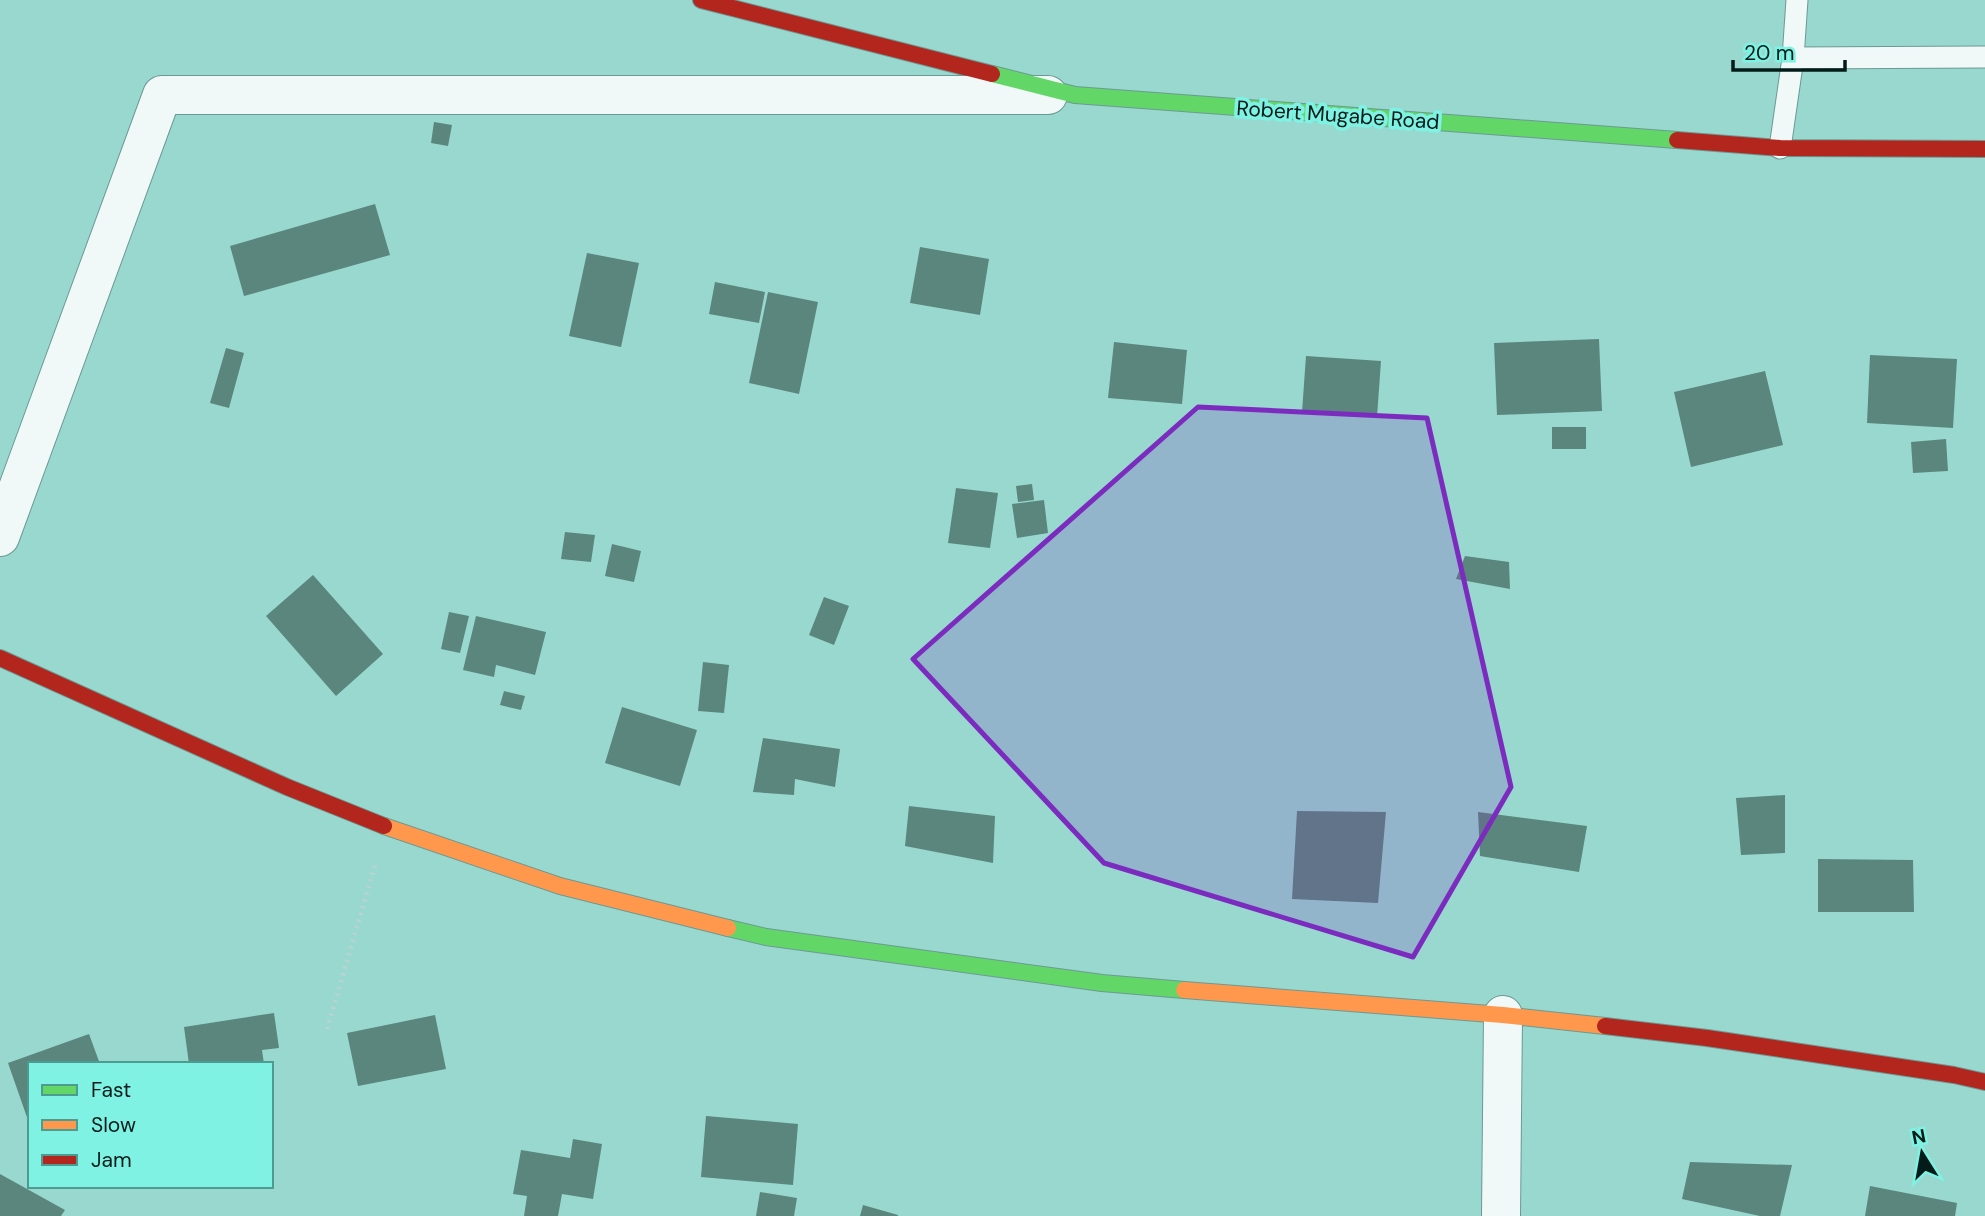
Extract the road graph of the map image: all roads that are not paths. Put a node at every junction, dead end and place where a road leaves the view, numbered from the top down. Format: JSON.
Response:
{"nodes":[{"id":1,"x":701,"y":0,"type":"edge"},
{"id":2,"x":1797,"y":0,"type":"edge"},
{"id":3,"x":1985,"y":57,"type":"edge"},
{"id":4,"x":1793,"y":58,"type":"junction"},
{"id":5,"x":1075,"y":95,"type":"junction"},
{"id":6,"x":1780,"y":148,"type":"junction"},
{"id":7,"x":1985,"y":149,"type":"edge"},
{"id":8,"x":0,"y":537,"type":"edge"},
{"id":9,"x":0,"y":658,"type":"edge"},
{"id":10,"x":1503,"y":1015,"type":"junction"},
{"id":11,"x":1985,"y":1082,"type":"edge"},
{"id":12,"x":1501,"y":1216,"type":"edge"}],
"edges":[{"from":1,"to":5,"type":"street","name":"Robert Mugabe Road"},
{"from":2,"to":4,"type":"lane"},
{"from":3,"to":4,"type":"lane"},
{"from":4,"to":6,"type":"lane"},
{"from":5,"to":6,"type":"street","name":"Robert Mugabe Road"},
{"from":5,"to":8,"type":"street"},
{"from":6,"to":7,"type":"street","name":"Robert Mugabe Road"},
{"from":9,"to":10,"type":"street"},
{"from":10,"to":11,"type":"street"},
{"from":10,"to":12,"type":"street"}]}
